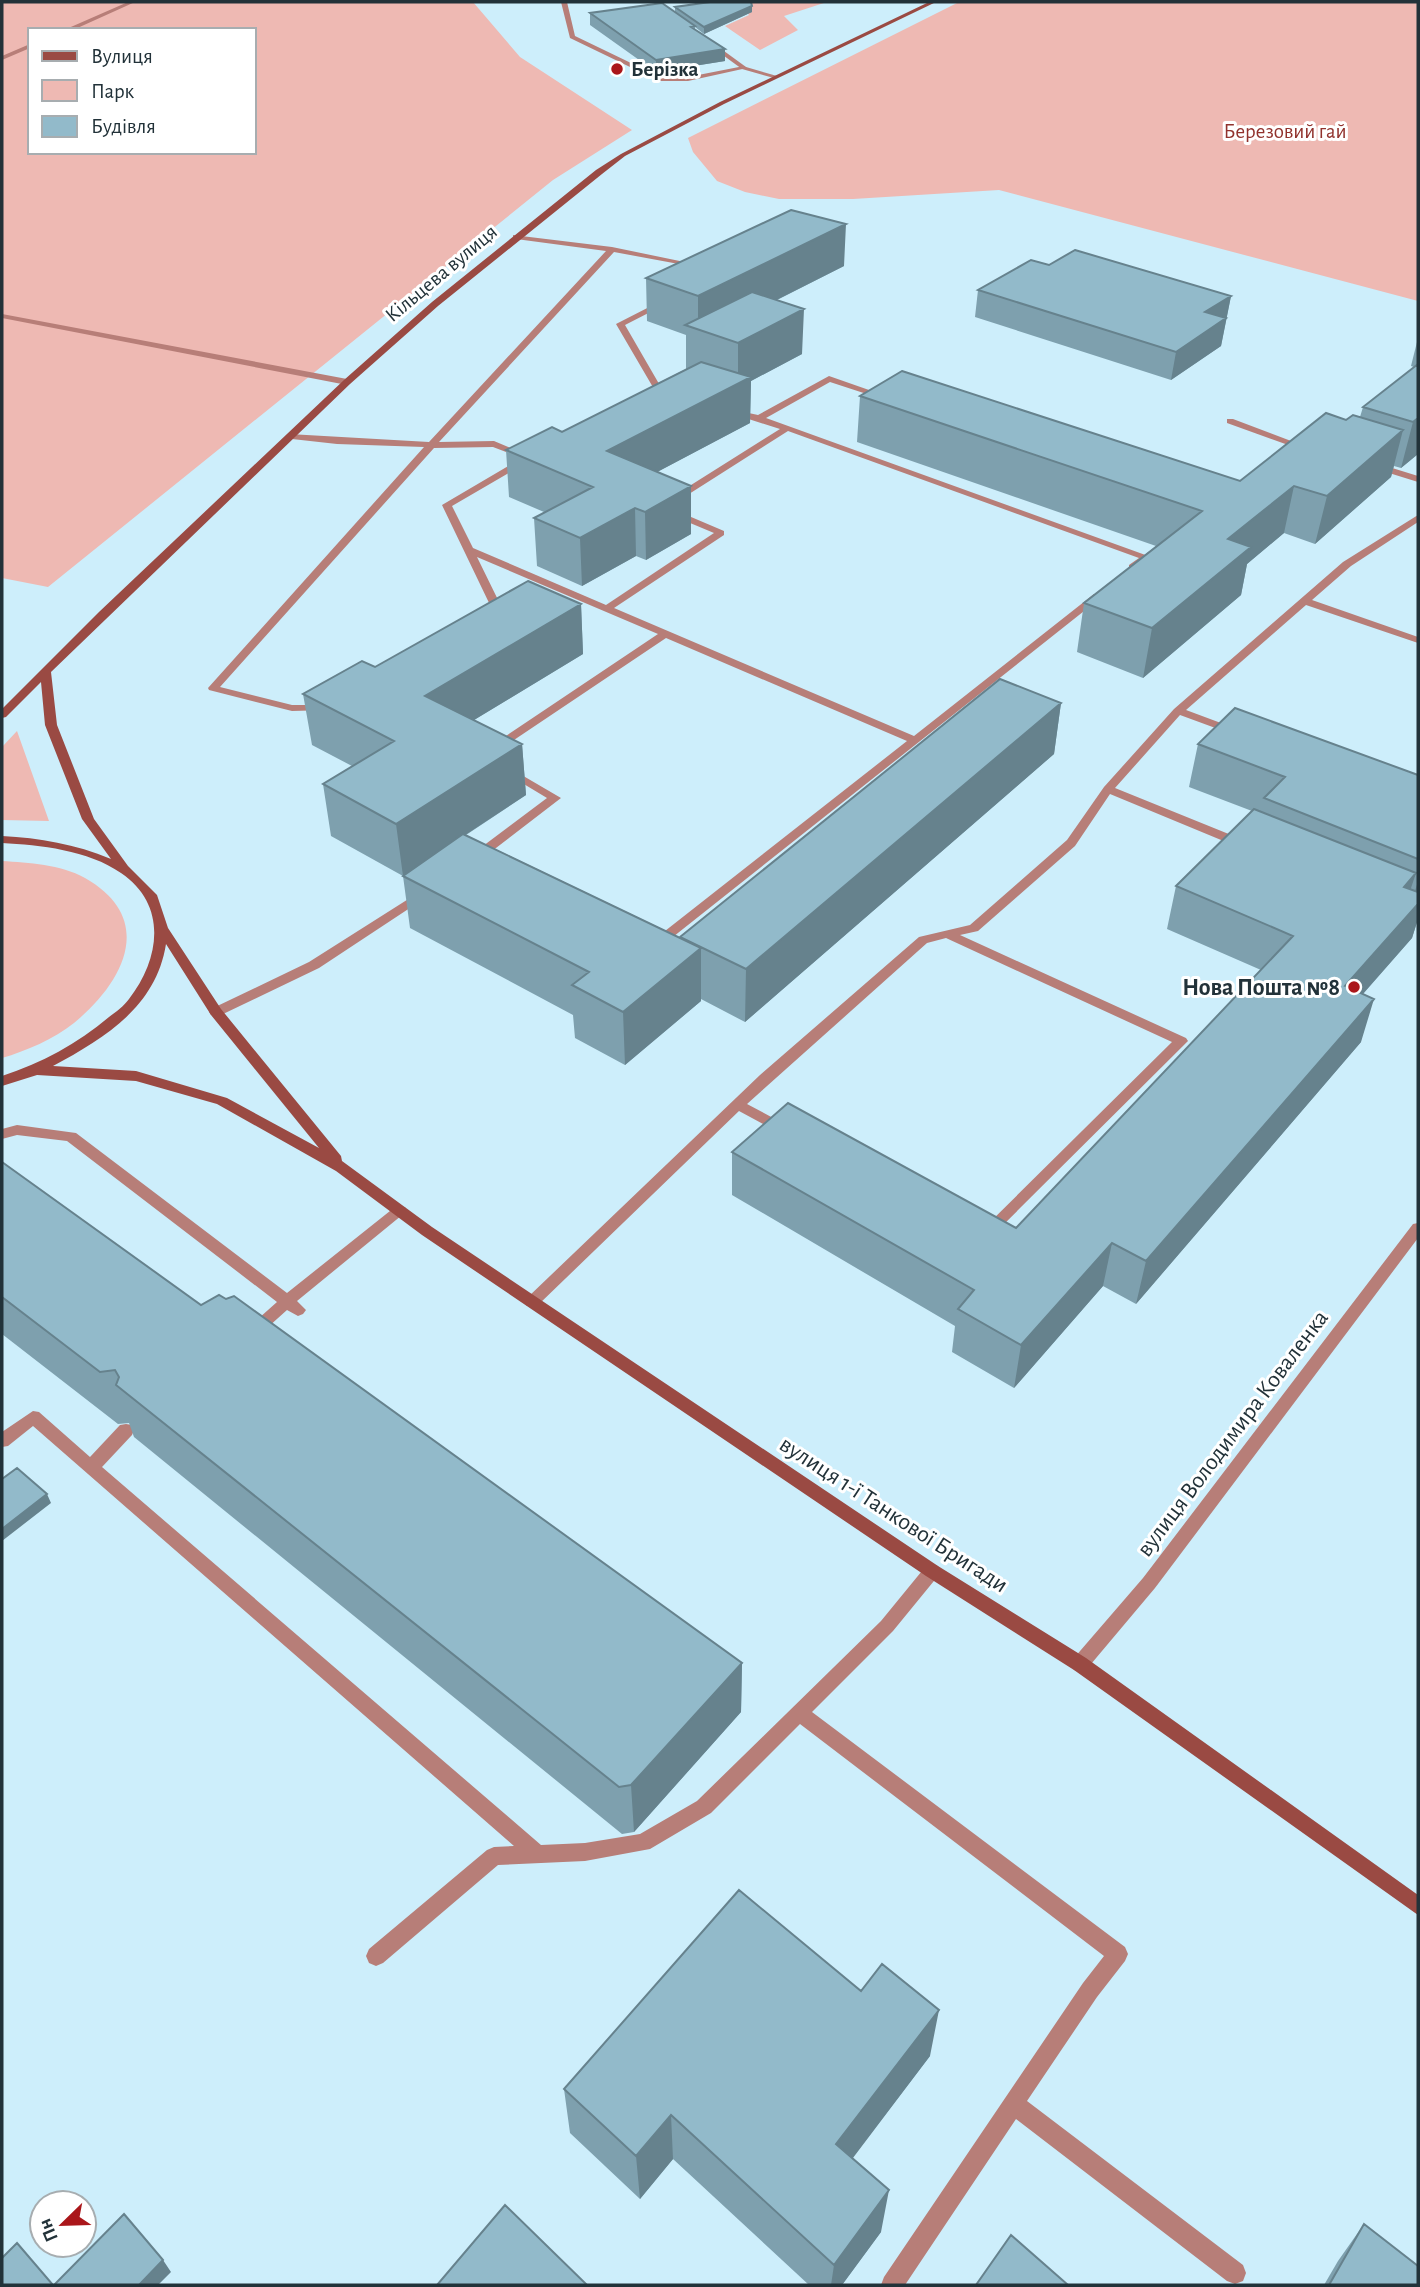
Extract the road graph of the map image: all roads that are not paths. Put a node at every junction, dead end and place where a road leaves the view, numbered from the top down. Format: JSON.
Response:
{"nodes":[{"id":1,"x":132,"y":2,"type":"edge"},
{"id":2,"x":564,"y":2,"type":"edge"},
{"id":3,"x":933,"y":2,"type":"edge"},
{"id":4,"x":72,"y":28,"type":"edge"},
{"id":5,"x":703,"y":39,"type":"edge"},
{"id":6,"x":28,"y":47,"type":"edge"},
{"id":7,"x":2,"y":58,"type":"edge"},
{"id":8,"x":744,"y":68,"type":"junction"},
{"id":9,"x":774,"y":76,"type":"junction"},
{"id":10,"x":516,"y":237,"type":"junction"},
{"id":11,"x":612,"y":250,"type":"junction"},
{"id":12,"x":699,"y":266,"type":"edge"},
{"id":13,"x":666,"y":301,"type":"edge"},
{"id":14,"x":2,"y":316,"type":"edge"},
{"id":15,"x":347,"y":383,"type":"junction"},
{"id":16,"x":658,"y":389,"type":"junction"},
{"id":17,"x":671,"y":393,"type":"edge"},
{"id":18,"x":646,"y":396,"type":"edge"},
{"id":19,"x":896,"y":401,"type":"edge"},
{"id":20,"x":721,"y":408,"type":"edge"},
{"id":21,"x":759,"y":418,"type":"junction"},
{"id":22,"x":1230,"y":421,"type":"dead end"},
{"id":23,"x":787,"y":428,"type":"junction"},
{"id":24,"x":292,"y":436,"type":"junction"},
{"id":25,"x":1294,"y":444,"type":"junction"},
{"id":26,"x":432,"y":445,"type":"junction"},
{"id":27,"x":1308,"y":446,"type":"edge"},
{"id":28,"x":540,"y":452,"type":"edge"},
{"id":29,"x":1284,"y":452,"type":"edge"},
{"id":30,"x":528,"y":458,"type":"junction"},
{"id":31,"x":1369,"y":464,"type":"edge"},
{"id":32,"x":1418,"y":479,"type":"edge"},
{"id":33,"x":1418,"y":518,"type":"edge"},
{"id":34,"x":470,"y":550,"type":"junction"},
{"id":35,"x":1125,"y":574,"type":"edge"},
{"id":36,"x":1104,"y":591,"type":"edge"},
{"id":37,"x":1305,"y":601,"type":"junction"},
{"id":38,"x":606,"y":609,"type":"junction"},
{"id":39,"x":475,"y":622,"type":"edge"},
{"id":40,"x":665,"y":634,"type":"junction"},
{"id":41,"x":1418,"y":640,"type":"edge"},
{"id":42,"x":46,"y":673,"type":"junction"},
{"id":43,"x":338,"y":708,"type":"edge"},
{"id":44,"x":1178,"y":711,"type":"junction"},
{"id":45,"x":2,"y":715,"type":"edge"},
{"id":46,"x":1241,"y":734,"type":"edge"},
{"id":47,"x":914,"y":740,"type":"junction"},
{"id":48,"x":1108,"y":789,"type":"junction"},
{"id":49,"x":2,"y":840,"type":"edge"},
{"id":50,"x":1250,"y":847,"type":"edge"},
{"id":51,"x":468,"y":864,"type":"edge"},
{"id":52,"x":124,"y":869,"type":"junction"},
{"id":53,"x":435,"y":886,"type":"edge"},
{"id":54,"x":162,"y":928,"type":"junction"},
{"id":55,"x":947,"y":934,"type":"junction"},
{"id":56,"x":646,"y":953,"type":"edge"},
{"id":57,"x":216,"y":1012,"type":"junction"},
{"id":58,"x":36,"y":1070,"type":"junction"},
{"id":59,"x":2,"y":1081,"type":"edge"},
{"id":60,"x":737,"y":1105,"type":"junction"},
{"id":61,"x":2,"y":1134,"type":"edge"},
{"id":62,"x":799,"y":1138,"type":"edge"},
{"id":63,"x":341,"y":1167,"type":"junction"},
{"id":64,"x":400,"y":1211,"type":"junction"},
{"id":65,"x":1418,"y":1228,"type":"edge"},
{"id":66,"x":972,"y":1229,"type":"edge"},
{"id":67,"x":532,"y":1302,"type":"junction"},
{"id":68,"x":292,"y":1306,"type":"junction"},
{"id":69,"x":241,"y":1343,"type":"edge"},
{"id":70,"x":125,"y":1430,"type":"edge"},
{"id":71,"x":2,"y":1441,"type":"edge"},
{"id":72,"x":91,"y":1467,"type":"junction"},
{"id":73,"x":932,"y":1571,"type":"junction"},
{"id":74,"x":1080,"y":1664,"type":"junction"},
{"id":75,"x":799,"y":1713,"type":"junction"},
{"id":76,"x":537,"y":1854,"type":"junction"},
{"id":77,"x":1418,"y":1906,"type":"edge"},
{"id":78,"x":376,"y":1956,"type":"dead end"},
{"id":79,"x":1014,"y":2104,"type":"junction"},
{"id":80,"x":1236,"y":2273,"type":"dead end"},
{"id":81,"x":892,"y":2285,"type":"edge"}],
"edges":[{"from":1,"to":4,"type":"street"},
{"from":2,"to":8,"type":"street"},
{"from":3,"to":9,"type":"main road","name":"Кільцева вулиця"},
{"from":5,"to":8,"type":"street"},
{"from":6,"to":7,"type":"street"},
{"from":8,"to":9,"type":"street"},
{"from":9,"to":10,"type":"main road","name":"Кільцева вулиця"},
{"from":10,"to":11,"type":"street"},
{"from":10,"to":15,"type":"main road","name":"Кільцева вулиця"},
{"from":11,"to":12,"type":"street"},
{"from":11,"to":26,"type":"street"},
{"from":13,"to":16,"type":"street"},
{"from":14,"to":15,"type":"street"},
{"from":15,"to":24,"type":"main road","name":"Кільцева вулиця"},
{"from":16,"to":17,"type":"street"},
{"from":16,"to":18,"type":"street"},
{"from":19,"to":21,"type":"street"},
{"from":20,"to":21,"type":"street"},
{"from":21,"to":23,"type":"street"},
{"from":22,"to":25,"type":"street"},
{"from":23,"to":35,"type":"street"},
{"from":23,"to":38,"type":"street"},
{"from":24,"to":26,"type":"street"},
{"from":24,"to":42,"type":"main road","name":"Кільцева вулиця"},
{"from":25,"to":27,"type":"street"},
{"from":25,"to":29,"type":"street"},
{"from":26,"to":30,"type":"street"},
{"from":26,"to":43,"type":"street"},
{"from":28,"to":30,"type":"street"},
{"from":30,"to":34,"type":"street"},
{"from":31,"to":32,"type":"street"},
{"from":33,"to":37,"type":"street"},
{"from":34,"to":38,"type":"street"},
{"from":34,"to":39,"type":"street"},
{"from":36,"to":47,"type":"street"},
{"from":37,"to":41,"type":"street"},
{"from":37,"to":44,"type":"street"},
{"from":38,"to":40,"type":"street"},
{"from":40,"to":47,"type":"street"},
{"from":40,"to":51,"type":"street"},
{"from":42,"to":45,"type":"main road","name":"Кільцева вулиця"},
{"from":42,"to":52,"type":"main road"},
{"from":44,"to":46,"type":"street"},
{"from":44,"to":48,"type":"street"},
{"from":47,"to":56,"type":"street"},
{"from":48,"to":50,"type":"street"},
{"from":48,"to":55,"type":"street"},
{"from":49,"to":52,"type":"main road"},
{"from":52,"to":54,"type":"main road"},
{"from":53,"to":57,"type":"street"},
{"from":54,"to":57,"type":"main road","name":"вулиця 1-ї Танкової Бригади"},
{"from":54,"to":58,"type":"main road"},
{"from":55,"to":60,"type":"street"},
{"from":55,"to":66,"type":"street"},
{"from":57,"to":63,"type":"main road","name":"вулиця 1-ї Танкової Бригади"},
{"from":58,"to":59,"type":"main road"},
{"from":58,"to":63,"type":"main road","name":"вулиця 1-ї Танкової Бригади"},
{"from":60,"to":62,"type":"street"},
{"from":60,"to":67,"type":"street"},
{"from":61,"to":68,"type":"street"},
{"from":63,"to":64,"type":"main road","name":"вулиця 1-ї Танкової Бригади"},
{"from":64,"to":67,"type":"main road","name":"вулиця 1-ї Танкової Бригади"},
{"from":64,"to":68,"type":"street"},
{"from":65,"to":74,"type":"street","name":"вулиця Володимира Коваленка"},
{"from":67,"to":73,"type":"main road","name":"вулиця 1-ї Танкової Бригади"},
{"from":68,"to":69,"type":"street"},
{"from":70,"to":72,"type":"street"},
{"from":71,"to":72,"type":"street"},
{"from":72,"to":76,"type":"street"},
{"from":73,"to":74,"type":"main road","name":"вулиця 1-ї Танкової Бригади"},
{"from":73,"to":75,"type":"street"},
{"from":74,"to":77,"type":"main road","name":"вулиця 1-ї Танкової Бригади"},
{"from":75,"to":76,"type":"street"},
{"from":75,"to":79,"type":"street"},
{"from":76,"to":78,"type":"street"},
{"from":79,"to":80,"type":"street"},
{"from":79,"to":81,"type":"street"}]}
